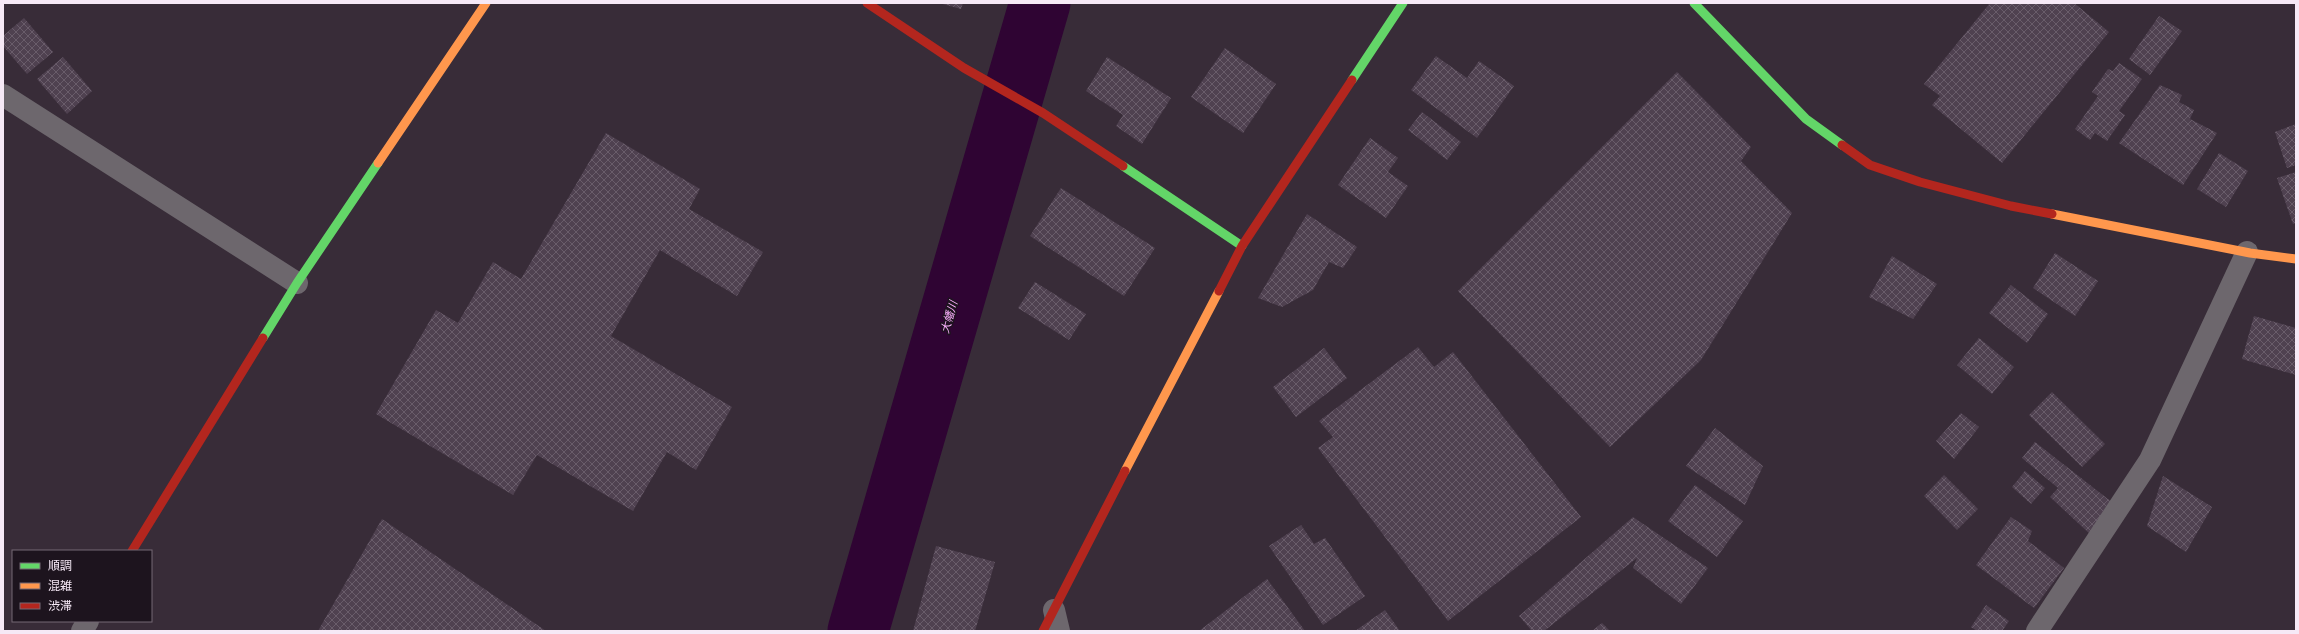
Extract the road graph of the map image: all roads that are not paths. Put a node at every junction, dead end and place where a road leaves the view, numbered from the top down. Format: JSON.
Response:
{"nodes":[{"id":1,"x":486,"y":3,"type":"edge"},
{"id":2,"x":867,"y":3,"type":"edge"},
{"id":3,"x":1403,"y":3,"type":"edge"},
{"id":4,"x":1694,"y":3,"type":"edge"},
{"id":5,"x":3,"y":95,"type":"edge"},
{"id":6,"x":1242,"y":246,"type":"junction"},
{"id":7,"x":2247,"y":252,"type":"junction"},
{"id":8,"x":2296,"y":259,"type":"edge"},
{"id":9,"x":297,"y":283,"type":"junction"},
{"id":10,"x":133,"y":550,"type":"edge"},
{"id":11,"x":1056,"y":621,"type":"edge"},
{"id":12,"x":87,"y":622,"type":"edge"},
{"id":13,"x":82,"y":631,"type":"edge"},
{"id":14,"x":1043,"y":631,"type":"edge"},
{"id":15,"x":2037,"y":631,"type":"edge"}],
"edges":[{"from":1,"to":9,"type":"street"},
{"from":2,"to":6,"type":"street"},
{"from":3,"to":6,"type":"street"},
{"from":4,"to":7,"type":"street"},
{"from":5,"to":9,"type":"street"},
{"from":6,"to":11,"type":"street"},
{"from":7,"to":8,"type":"street"},
{"from":7,"to":15,"type":"street"},
{"from":9,"to":10,"type":"street"},
{"from":11,"to":14,"type":"street"},
{"from":12,"to":13,"type":"street"}]}
